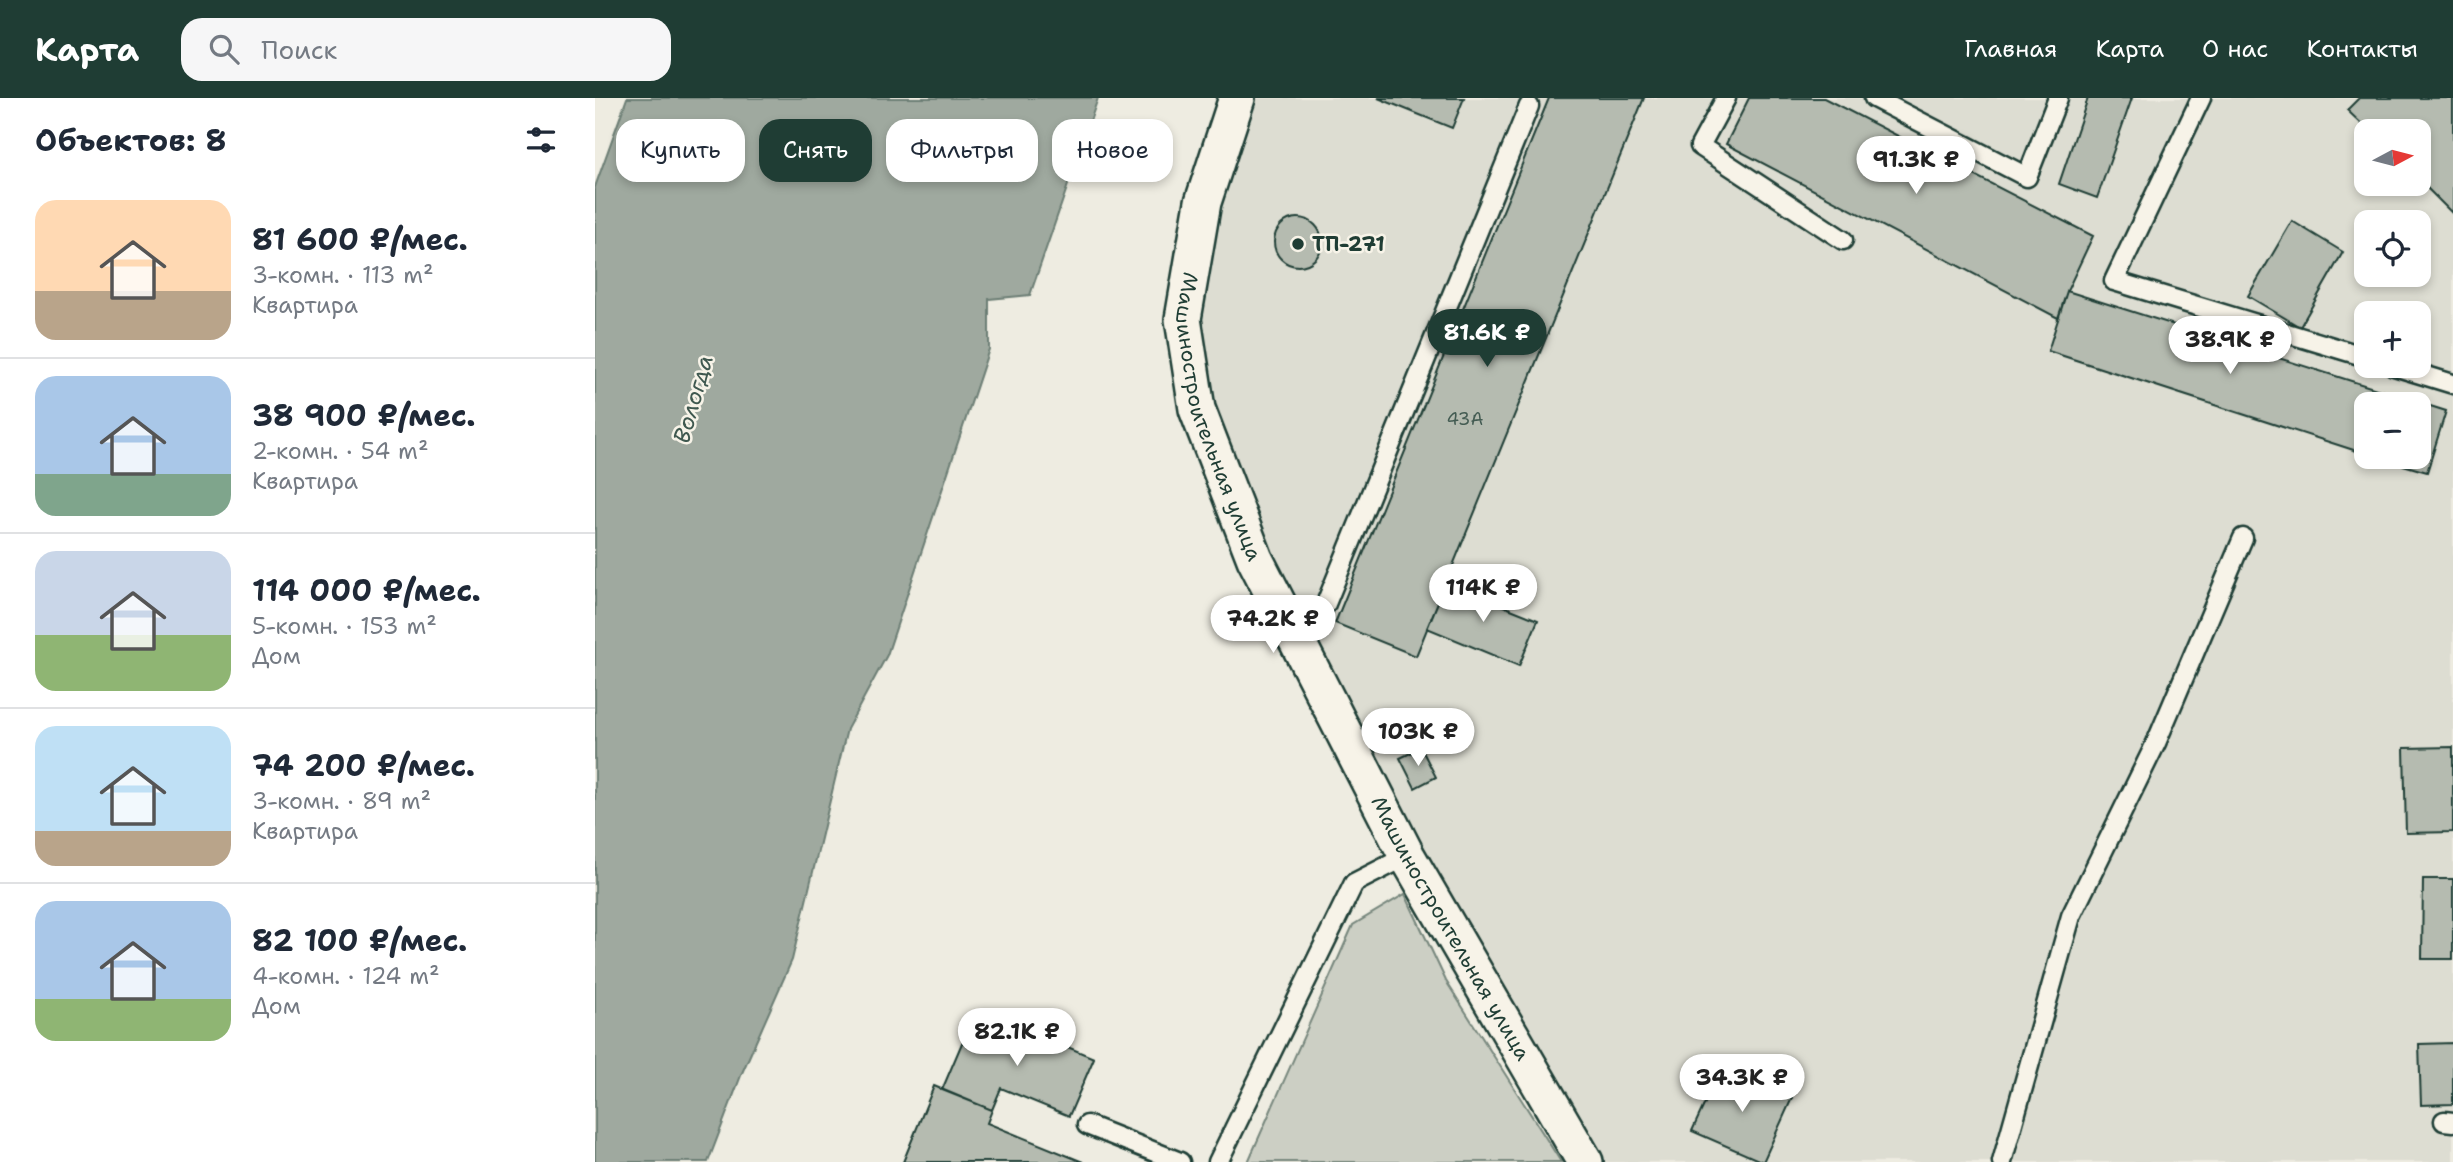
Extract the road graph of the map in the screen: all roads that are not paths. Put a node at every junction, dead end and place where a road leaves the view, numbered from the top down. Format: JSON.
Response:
{"nodes":[{"id":1,"x":1237,"y":98,"type":"edge"},
{"id":2,"x":1726,"y":98,"type":"edge"},
{"id":3,"x":1874,"y":98,"type":"edge"},
{"id":4,"x":2058,"y":98,"type":"edge"},
{"id":5,"x":2201,"y":98,"type":"edge"},
{"id":6,"x":1529,"y":106,"type":"dead end"},
{"id":7,"x":1843,"y":240,"type":"dead end"},
{"id":8,"x":2354,"y":353,"type":"edge"},
{"id":9,"x":2431,"y":377,"type":"edge"},
{"id":10,"x":2453,"y":384,"type":"edge"},
{"id":11,"x":2243,"y":538,"type":"dead end"},
{"id":12,"x":1288,"y":623,"type":"junction"},
{"id":13,"x":1407,"y":856,"type":"junction"},
{"id":14,"x":1087,"y":1125,"type":"dead end"},
{"id":15,"x":1180,"y":1162,"type":"edge"},
{"id":16,"x":1218,"y":1162,"type":"edge"},
{"id":17,"x":1585,"y":1162,"type":"edge"},
{"id":18,"x":2002,"y":1162,"type":"edge"}],
"edges":[{"from":1,"to":12,"type":"street","name":"Машиностроительная улица"},
{"from":2,"to":7,"type":"lane"},
{"from":3,"to":4,"type":"lane"},
{"from":5,"to":8,"type":"lane"},
{"from":6,"to":12,"type":"lane"},
{"from":9,"to":10,"type":"lane"},
{"from":11,"to":18,"type":"lane"},
{"from":12,"to":13,"type":"street","name":"Машиностроительная улица"},
{"from":13,"to":16,"type":"lane"},
{"from":13,"to":17,"type":"street","name":"Машиностроительная улица"},
{"from":14,"to":15,"type":"lane"}]}
